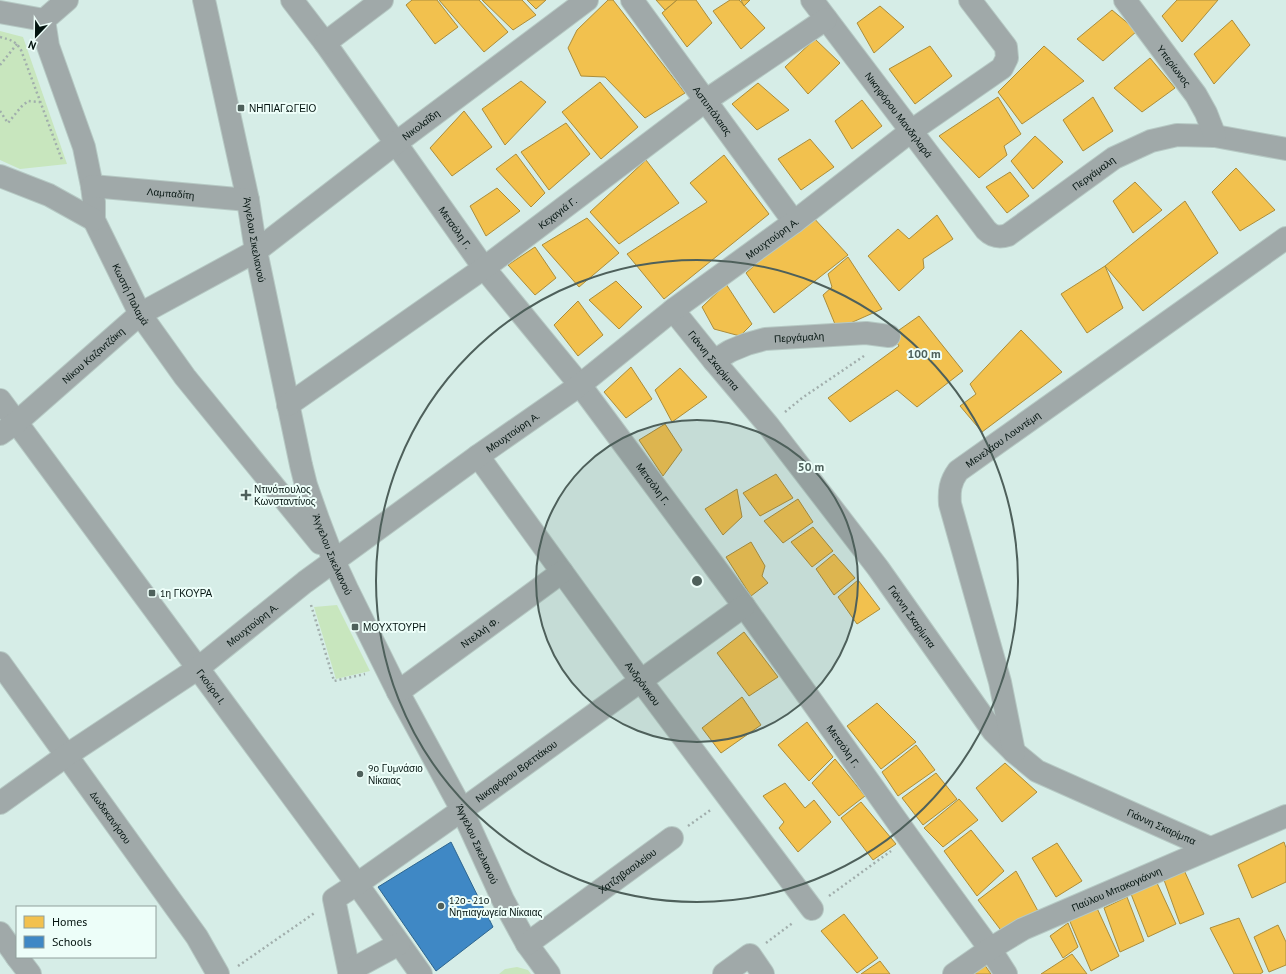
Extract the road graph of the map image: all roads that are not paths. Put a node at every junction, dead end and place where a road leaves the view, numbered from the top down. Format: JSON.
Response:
{"nodes":[{"id":1,"x":67,"y":0,"type":"edge"},
{"id":2,"x":204,"y":0,"type":"edge"},
{"id":3,"x":292,"y":0,"type":"edge"},
{"id":4,"x":382,"y":0,"type":"edge"},
{"id":5,"x":587,"y":0,"type":"edge"},
{"id":6,"x":632,"y":0,"type":"edge"},
{"id":7,"x":812,"y":0,"type":"edge"},
{"id":8,"x":970,"y":0,"type":"edge"},
{"id":9,"x":1126,"y":0,"type":"edge"},
{"id":10,"x":0,"y":12,"type":"edge"},
{"id":11,"x":826,"y":18,"type":"junction"},
{"id":12,"x":44,"y":20,"type":"junction"},
{"id":13,"x":325,"y":43,"type":"junction"},
{"id":14,"x":705,"y":101,"type":"junction"},
{"id":15,"x":911,"y":131,"type":"junction"},
{"id":16,"x":1215,"y":136,"type":"junction"},
{"id":17,"x":396,"y":143,"type":"junction"},
{"id":18,"x":1286,"y":149,"type":"edge"},
{"id":19,"x":0,"y":176,"type":"edge"},
{"id":20,"x":92,"y":186,"type":"junction"},
{"id":21,"x":248,"y":200,"type":"junction"},
{"id":22,"x":94,"y":220,"type":"junction"},
{"id":23,"x":794,"y":222,"type":"junction"},
{"id":24,"x":986,"y":230,"type":"joint"},
{"id":25,"x":1286,"y":238,"type":"edge"},
{"id":26,"x":256,"y":251,"type":"junction"},
{"id":27,"x":484,"y":268,"type":"junction"},
{"id":28,"x":673,"y":310,"type":"junction"},
{"id":29,"x":140,"y":314,"type":"junction"},
{"id":30,"x":889,"y":336,"type":"dead end"},
{"id":31,"x":714,"y":361,"type":"junction"},
{"id":32,"x":580,"y":385,"type":"junction"},
{"id":33,"x":0,"y":400,"type":"edge"},
{"id":34,"x":288,"y":405,"type":"junction"},
{"id":35,"x":8,"y":428,"type":"edge"},
{"id":36,"x":478,"y":456,"type":"junction"},
{"id":37,"x":334,"y":561,"type":"junction"},
{"id":38,"x":562,"y":572,"type":"junction"},
{"id":39,"x":744,"y":606,"type":"junction"},
{"id":40,"x":0,"y":663,"type":"edge"},
{"id":41,"x":197,"y":668,"type":"junction"},
{"id":42,"x":641,"y":681,"type":"junction"},
{"id":43,"x":398,"y":692,"type":"junction"},
{"id":44,"x":1014,"y":752,"type":"junction"},
{"id":45,"x":67,"y":756,"type":"junction"},
{"id":46,"x":0,"y":803,"type":"edge"},
{"id":47,"x":462,"y":810,"type":"junction"},
{"id":48,"x":1286,"y":816,"type":"edge"},
{"id":49,"x":672,"y":838,"type":"road end"},
{"id":50,"x":1210,"y":848,"type":"junction"},
{"id":51,"x":357,"y":884,"type":"junction"},
{"id":52,"x":812,"y":909,"type":"dead end"},
{"id":53,"x":0,"y":934,"type":"edge"},
{"id":54,"x":399,"y":944,"type":"junction"},
{"id":55,"x":527,"y":944,"type":"junction"},
{"id":56,"x":990,"y":949,"type":"junction"},
{"id":57,"x":16,"y":956,"type":"edge"},
{"id":58,"x":18,"y":958,"type":"edge"},
{"id":59,"x":225,"y":972,"type":"edge"},
{"id":60,"x":349,"y":972,"type":"edge"},
{"id":61,"x":30,"y":974,"type":"edge"},
{"id":62,"x":421,"y":974,"type":"edge"},
{"id":63,"x":549,"y":974,"type":"edge"},
{"id":64,"x":724,"y":974,"type":"edge"},
{"id":65,"x":764,"y":974,"type":"edge"},
{"id":66,"x":954,"y":974,"type":"edge"},
{"id":67,"x":1006,"y":974,"type":"edge"}],
"edges":[{"from":1,"to":12,"type":"street"},
{"from":2,"to":21,"type":"street","name":"Άγγελου Σικελιανού"},
{"from":3,"to":13,"type":"street","name":"Μετσόλη Γ."},
{"from":4,"to":13,"type":"street"},
{"from":5,"to":17,"type":"street","name":"Νικολαΐδη"},
{"from":6,"to":14,"type":"street","name":"Αστυπάλαιας"},
{"from":7,"to":11,"type":"street","name":"Νικηφόρου Μανδηλαρά"},
{"from":8,"to":15,"type":"street","name":"Μουχτούρη Α."},
{"from":9,"to":16,"type":"street","name":"Υπερίωνος"},
{"from":10,"to":12,"type":"street"},
{"from":11,"to":14,"type":"street","name":"Κεχαγιά Γ."},
{"from":11,"to":15,"type":"street","name":"Νικηφόρου Μανδηλαρά"},
{"from":12,"to":20,"type":"street","name":"Κωστή Παλαμά"},
{"from":13,"to":17,"type":"street","name":"Μετσόλη Γ."},
{"from":14,"to":23,"type":"street","name":"Αστυπάλαιας"},
{"from":14,"to":27,"type":"street","name":"Κεχαγιά Γ."},
{"from":15,"to":23,"type":"street","name":"Μουχτούρη Α."},
{"from":15,"to":24,"type":"street","name":"Νικηφόρου Μανδηλαρά"},
{"from":16,"to":18,"type":"street","name":"Περγάμαλη"},
{"from":16,"to":24,"type":"street","name":"Περγάμαλη"},
{"from":17,"to":26,"type":"street","name":"Νικολαΐδη"},
{"from":17,"to":27,"type":"street","name":"Μετσόλη Γ."},
{"from":19,"to":22,"type":"street"},
{"from":20,"to":21,"type":"street","name":"Λαμπαδίτη"},
{"from":20,"to":22,"type":"street","name":"Κωστή Παλαμά"},
{"from":21,"to":26,"type":"street","name":"Άγγελου Σικελιανού"},
{"from":22,"to":29,"type":"street","name":"Κωστή Παλαμά"},
{"from":23,"to":28,"type":"street","name":"Μουχτούρη Α."},
{"from":25,"to":44,"type":"street","name":"Μενελάου Λουντέμη"},
{"from":26,"to":29,"type":"street","name":"Νίκου Καζαντζάκη"},
{"from":26,"to":34,"type":"street","name":"Άγγελου Σικελιανού"},
{"from":27,"to":32,"type":"street","name":"Μετσόλη Γ."},
{"from":27,"to":34,"type":"street","name":"Κεχαγιά Γ."},
{"from":28,"to":31,"type":"street","name":"Γιάννη Σκαρίμπα"},
{"from":28,"to":32,"type":"street","name":"Μουχτούρη Α."},
{"from":29,"to":35,"type":"street","name":"Νίκου Καζαντζάκη"},
{"from":29,"to":37,"type":"street","name":"Κωστή Παλαμά"},
{"from":30,"to":31,"type":"street","name":"Περγάμαλη"},
{"from":31,"to":44,"type":"street","name":"Γιάννη Σκαρίμπα"},
{"from":32,"to":36,"type":"street","name":"Μουχτούρη Α."},
{"from":32,"to":39,"type":"street","name":"Μετσόλη Γ."},
{"from":33,"to":35,"type":"street","name":"Γκούρα Ι."},
{"from":34,"to":37,"type":"street","name":"Άγγελου Σικελιανού"},
{"from":35,"to":41,"type":"street","name":"Γκούρα Ι."},
{"from":36,"to":37,"type":"street","name":"Μουχτούρη Α."},
{"from":36,"to":38,"type":"street","name":"Ανδρόνικου"},
{"from":37,"to":41,"type":"street","name":"Μουχτούρη Α."},
{"from":37,"to":43,"type":"street","name":"Άγγελου Σικελιανού"},
{"from":38,"to":42,"type":"street","name":"Ανδρόνικου"},
{"from":38,"to":43,"type":"street","name":"Ντελλή Φ."},
{"from":39,"to":42,"type":"street","name":"Νικηφόρου Βρεττάκου"},
{"from":39,"to":56,"type":"street","name":"Μετσόλη Γ."},
{"from":40,"to":45,"type":"street","name":"Δωδεκανήσου"},
{"from":41,"to":45,"type":"street","name":"Μουχτούρη Α."},
{"from":41,"to":51,"type":"street","name":"Γκούρα Ι."},
{"from":42,"to":47,"type":"street","name":"Νικηφόρου Βρεττάκου"},
{"from":42,"to":52,"type":"street","name":"Ανδρόνικου"},
{"from":43,"to":47,"type":"street","name":"Άγγελου Σικελιανού"},
{"from":44,"to":50,"type":"street","name":"Γιάννη Σκαρίμπα"},
{"from":45,"to":46,"type":"street","name":"Μουχτούρη Α."},
{"from":45,"to":59,"type":"street","name":"Δωδεκανήσου"},
{"from":47,"to":51,"type":"street","name":"Νικηφόρου Βρεττάκου"},
{"from":47,"to":55,"type":"street","name":"Άγγελου Σικελιανού"},
{"from":48,"to":50,"type":"street","name":"Παύλου Μπακογιάννη"},
{"from":49,"to":55,"type":"street","name":"Χατζηβασιλείου"},
{"from":50,"to":56,"type":"street","name":"Παύλου Μπακογιάννη"},
{"from":51,"to":54,"type":"street","name":"Γκούρα Ι."},
{"from":51,"to":60,"type":"street","name":"Νικηφόρου Βρεττάκου"},
{"from":53,"to":57,"type":"street"},
{"from":54,"to":60,"type":"street"},
{"from":54,"to":62,"type":"street","name":"Γκούρα Ι."},
{"from":55,"to":63,"type":"street","name":"Άγγελου Σικελιανού"},
{"from":56,"to":66,"type":"street","name":"Παύλου Μπακογιάννη"},
{"from":56,"to":67,"type":"street","name":"Μετσόλη Γ."},
{"from":58,"to":61,"type":"street"},
{"from":64,"to":65,"type":"street"}]}
